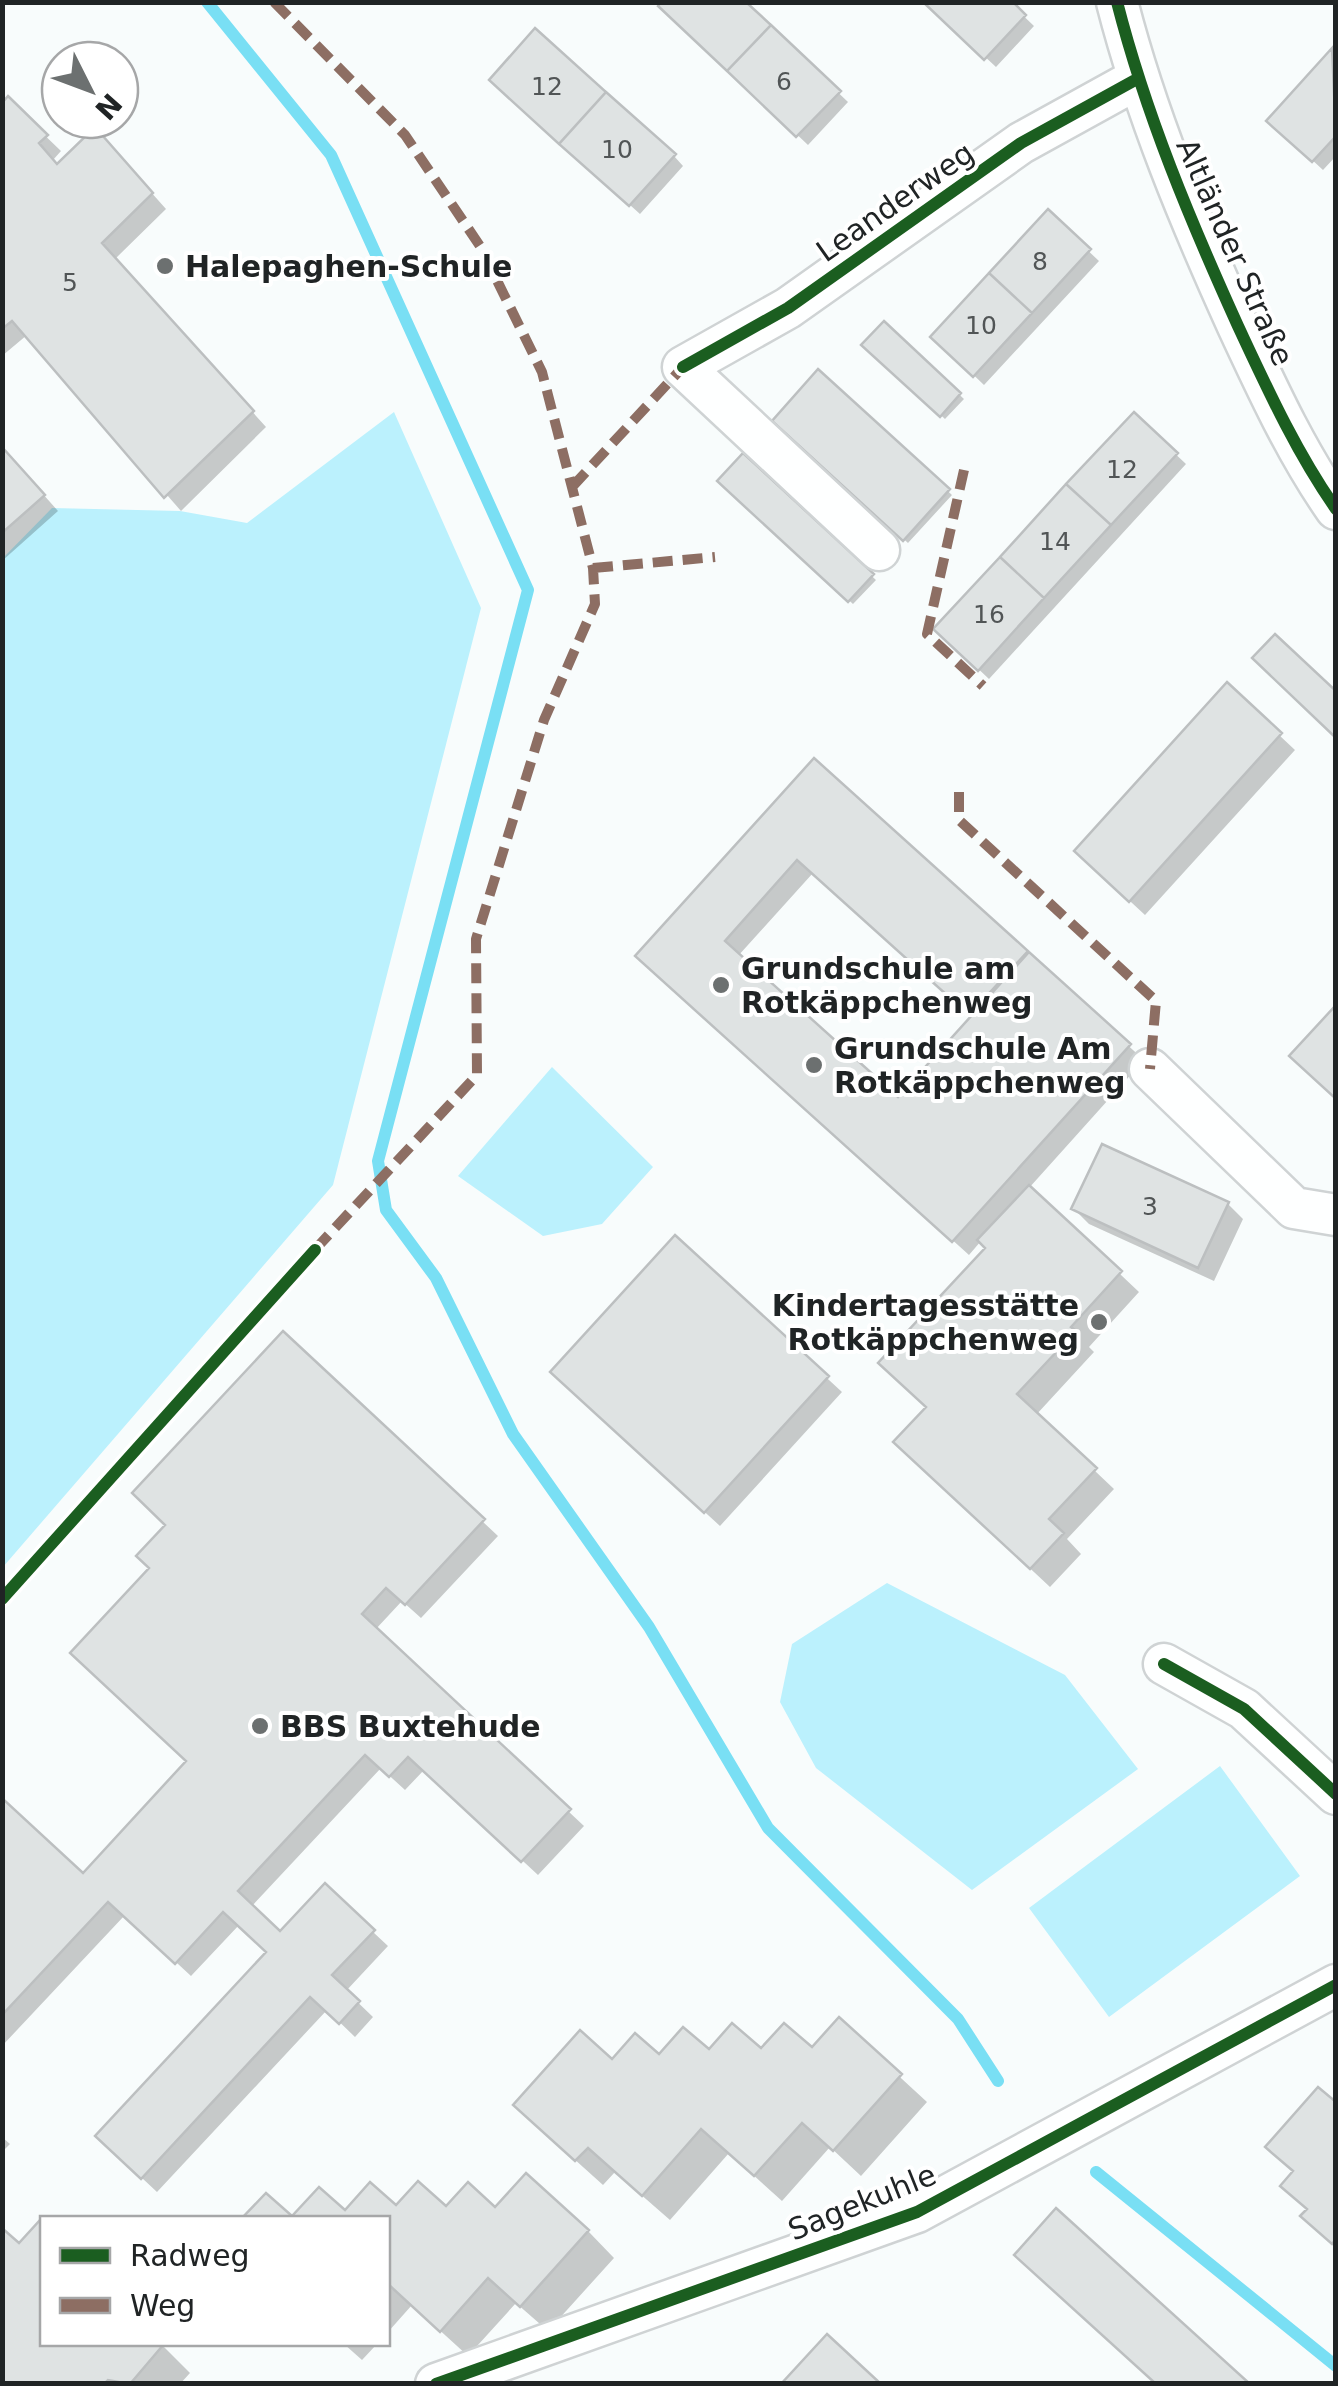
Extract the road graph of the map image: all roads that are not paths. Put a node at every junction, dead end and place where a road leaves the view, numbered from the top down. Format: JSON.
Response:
{"nodes":[{"id":1,"x":1117,"y":2,"type":"edge"},
{"id":2,"x":1137,"y":79,"type":"junction"},
{"id":3,"x":1336,"y":508,"type":"edge"},
{"id":4,"x":879,"y":550,"type":"dead end"},
{"id":5,"x":1150,"y":1069,"type":"dead end"},
{"id":6,"x":1336,"y":1215,"type":"edge"},
{"id":7,"x":1164,"y":1664,"type":"dead end"},
{"id":8,"x":1336,"y":1794,"type":"edge"},
{"id":9,"x":1336,"y":1985,"type":"edge"},
{"id":10,"x":436,"y":2384,"type":"edge"}],
"edges":[{"from":1,"to":2,"type":"street","name":"Altländer Straße"},
{"from":2,"to":3,"type":"street","name":"Altländer Straße"},
{"from":2,"to":4,"type":"street","name":"Leanderweg"},
{"from":5,"to":6,"type":"street"},
{"from":7,"to":8,"type":"street"},
{"from":9,"to":10,"type":"street","name":"Sagekuhle"}]}
